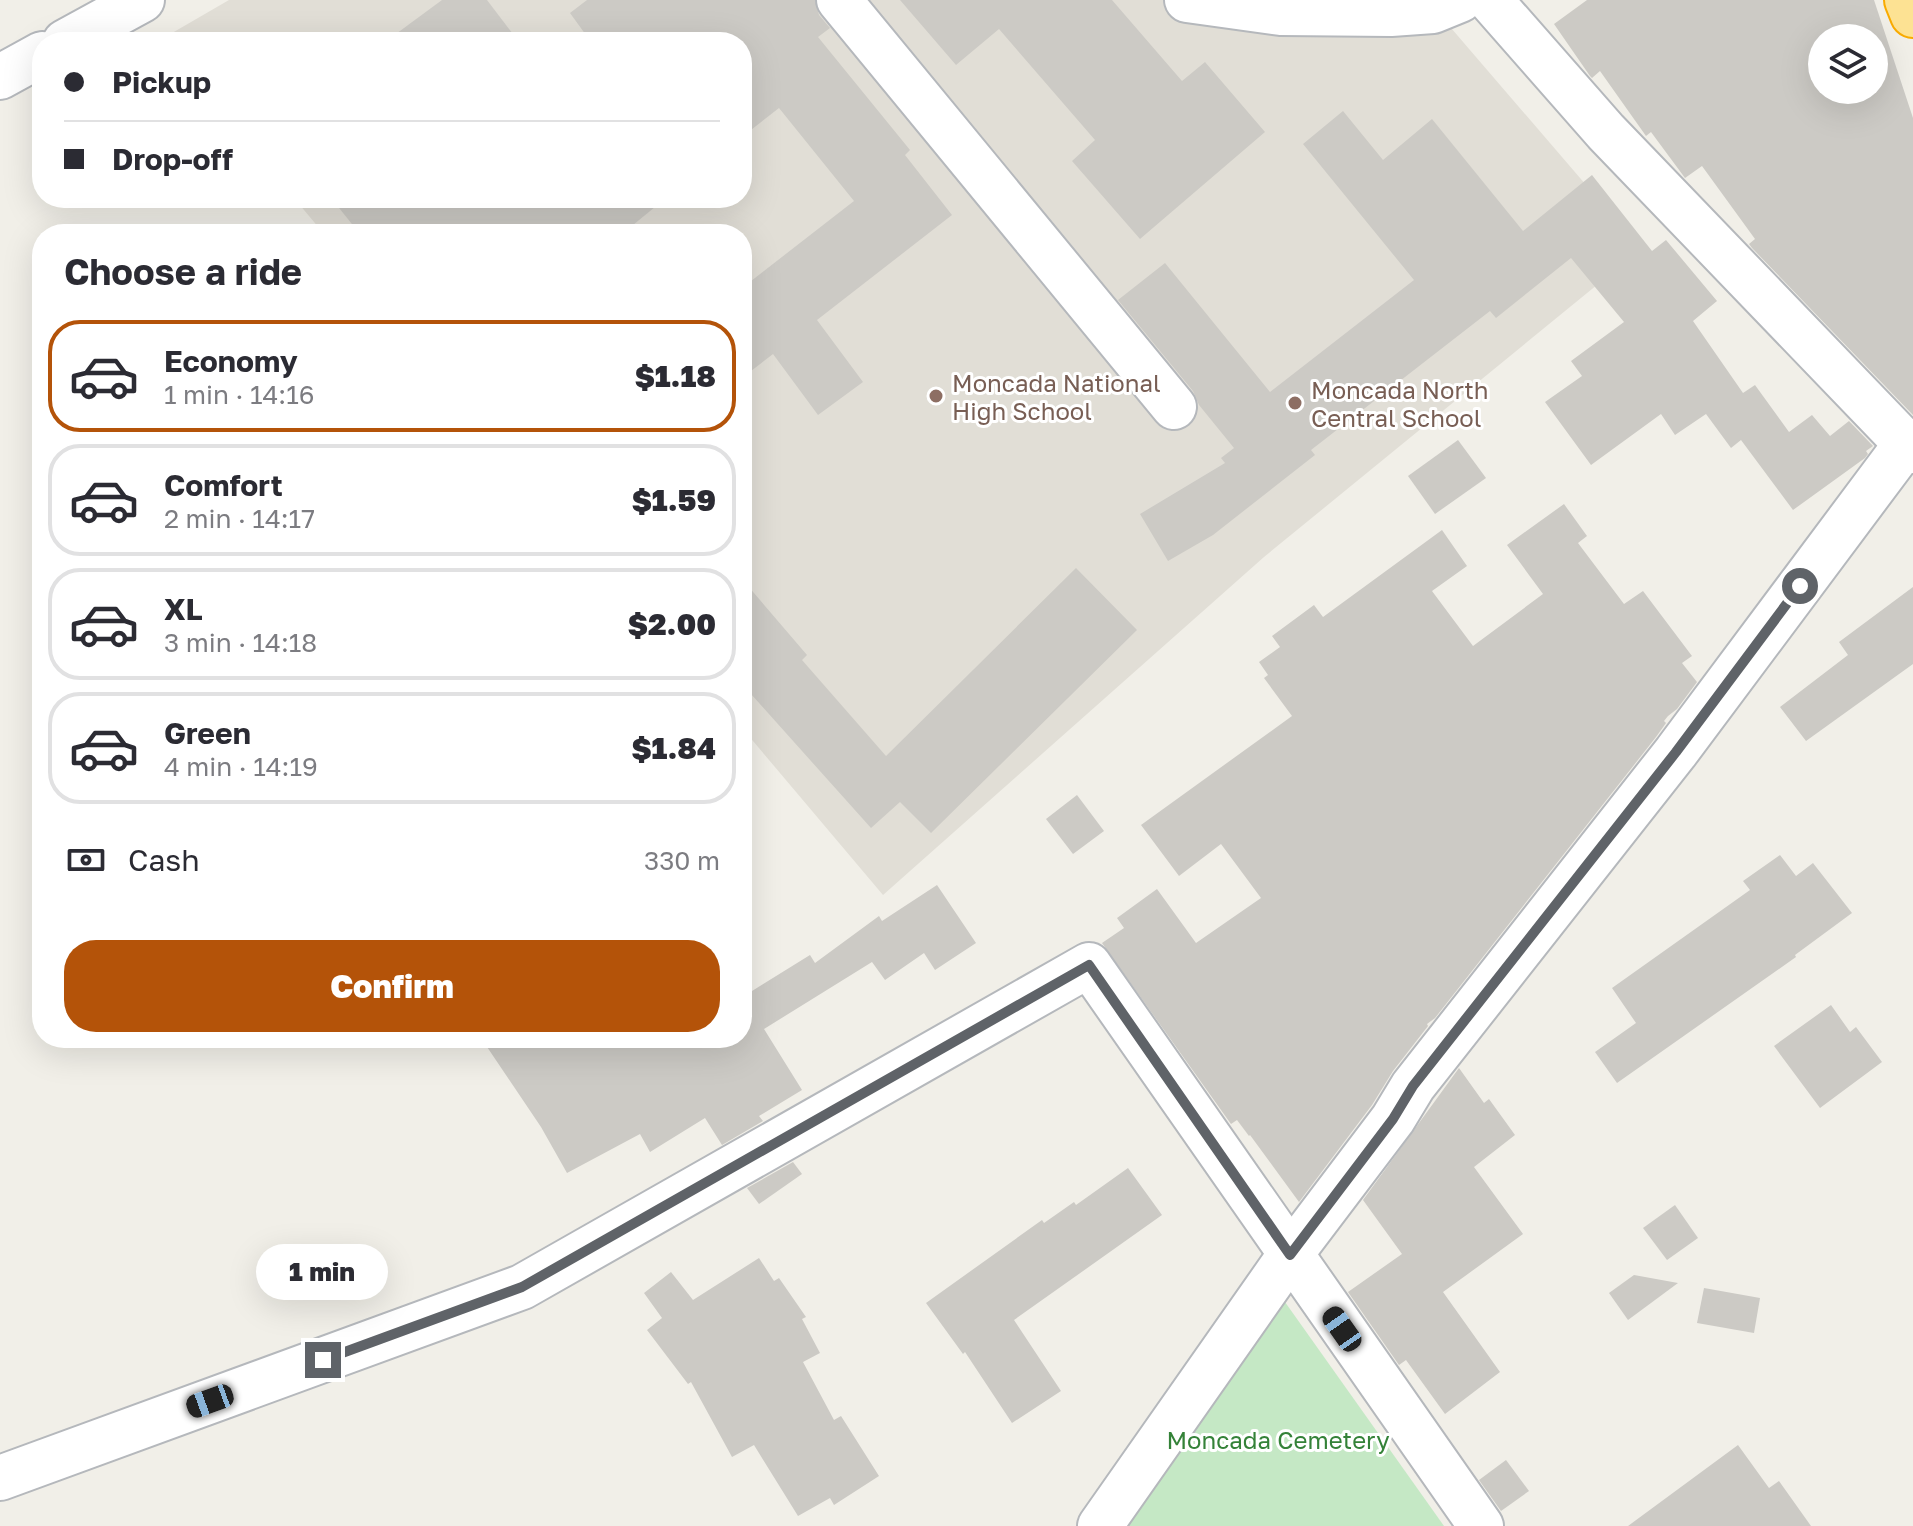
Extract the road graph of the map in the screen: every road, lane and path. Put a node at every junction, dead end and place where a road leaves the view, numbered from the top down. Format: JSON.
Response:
{"nodes":[{"id":1,"x":142,"y":0,"type":"edge"},
{"id":2,"x":839,"y":0,"type":"edge"},
{"id":3,"x":1187,"y":0,"type":"edge"},
{"id":4,"x":1460,"y":0,"type":"edge"},
{"id":5,"x":1490,"y":0,"type":"edge"},
{"id":6,"x":1907,"y":0,"type":"edge"},
{"id":7,"x":1913,"y":15,"type":"edge"},
{"id":8,"x":83,"y":32,"type":"edge"},
{"id":9,"x":32,"y":59,"type":"edge"},
{"id":10,"x":0,"y":77,"type":"edge"},
{"id":11,"x":1174,"y":407,"type":"dead end"},
{"id":12,"x":1910,"y":448,"type":"edge"},
{"id":13,"x":1290,"y":1255,"type":"junction"},
{"id":14,"x":0,"y":1478,"type":"edge"},
{"id":15,"x":1100,"y":1526,"type":"edge"},
{"id":16,"x":1481,"y":1526,"type":"edge"}],
"edges":[{"from":1,"to":8,"type":"street"},
{"from":2,"to":11,"type":"street"},
{"from":3,"to":4,"type":"street"},
{"from":5,"to":12,"type":"street"},
{"from":6,"to":7,"type":"highway"},
{"from":9,"to":10,"type":"street"},
{"from":12,"to":13,"type":"street"},
{"from":13,"to":14,"type":"street"},
{"from":13,"to":15,"type":"street"},
{"from":13,"to":16,"type":"street"}]}
